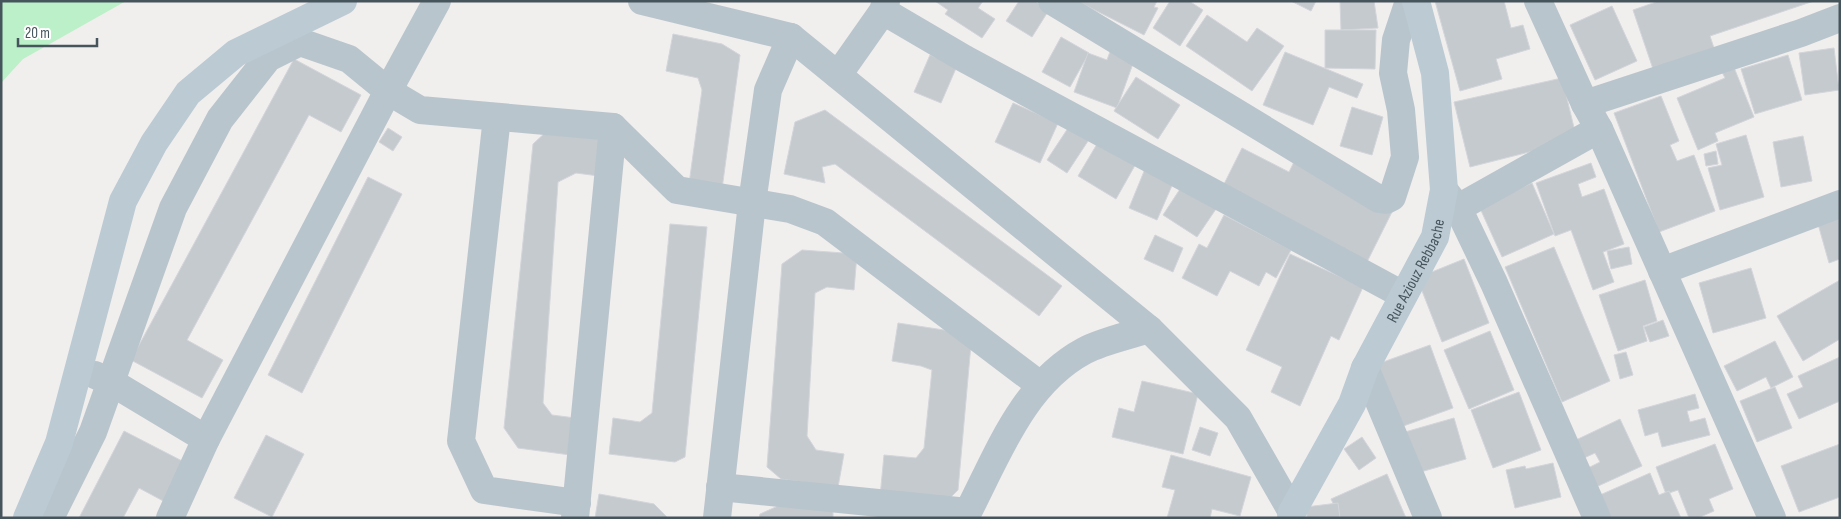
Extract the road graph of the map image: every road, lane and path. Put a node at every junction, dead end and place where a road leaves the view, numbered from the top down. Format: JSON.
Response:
{"nodes":[{"id":1,"x":343,"y":1,"type":"edge"},
{"id":2,"x":437,"y":1,"type":"edge"},
{"id":3,"x":642,"y":1,"type":"edge"},
{"id":4,"x":1052,"y":1,"type":"edge"},
{"id":5,"x":1409,"y":1,"type":"edge"},
{"id":6,"x":1416,"y":1,"type":"edge"},
{"id":7,"x":1538,"y":1,"type":"edge"},
{"id":8,"x":885,"y":6,"type":"edge"},
{"id":9,"x":1840,"y":18,"type":"edge"},
{"id":10,"x":791,"y":37,"type":"junction"},
{"id":11,"x":838,"y":75,"type":"junction"},
{"id":12,"x":388,"y":91,"type":"junction"},
{"id":13,"x":1585,"y":104,"type":"junction"},
{"id":14,"x":497,"y":117,"type":"junction"},
{"id":15,"x":613,"y":127,"type":"junction"},
{"id":16,"x":1599,"y":129,"type":"junction"},
{"id":17,"x":1451,"y":199,"type":"junction"},
{"id":18,"x":752,"y":203,"type":"junction"},
{"id":19,"x":1840,"y":204,"type":"edge"},
{"id":20,"x":1662,"y":271,"type":"junction"},
{"id":21,"x":1403,"y":295,"type":"junction"},
{"id":22,"x":1149,"y":328,"type":"junction"},
{"id":23,"x":79,"y":368,"type":"junction"},
{"id":24,"x":1365,"y":368,"type":"junction"},
{"id":25,"x":111,"y":382,"type":"junction"},
{"id":26,"x":1040,"y":385,"type":"junction"},
{"id":27,"x":206,"y":439,"type":"junction"},
{"id":28,"x":720,"y":486,"type":"junction"},
{"id":29,"x":576,"y":510,"type":"edge"},
{"id":30,"x":1291,"y":515,"type":"edge"},
{"id":31,"x":27,"y":518,"type":"edge"},
{"id":32,"x":50,"y":518,"type":"edge"},
{"id":33,"x":170,"y":518,"type":"edge"},
{"id":34,"x":717,"y":518,"type":"edge"},
{"id":35,"x":1428,"y":518,"type":"edge"},
{"id":36,"x":1597,"y":518,"type":"edge"},
{"id":37,"x":1772,"y":518,"type":"edge"}],
"edges":[{"from":1,"to":23,"type":"main road"},
{"from":2,"to":12,"type":"street"},
{"from":3,"to":10,"type":"street"},
{"from":4,"to":5,"type":"street"},
{"from":6,"to":17,"type":"main road","name":"Rue Aziouz Rebbache"},
{"from":7,"to":13,"type":"street"},
{"from":8,"to":11,"type":"street"},
{"from":8,"to":21,"type":"street"},
{"from":9,"to":13,"type":"street"},
{"from":10,"to":11,"type":"street"},
{"from":10,"to":18,"type":"street"},
{"from":11,"to":22,"type":"street"},
{"from":12,"to":14,"type":"street"},
{"from":12,"to":25,"type":"street"},
{"from":12,"to":27,"type":"street"},
{"from":13,"to":16,"type":"street"},
{"from":14,"to":15,"type":"street"},
{"from":14,"to":29,"type":"street"},
{"from":15,"to":18,"type":"street"},
{"from":15,"to":29,"type":"street"},
{"from":16,"to":17,"type":"street"},
{"from":16,"to":20,"type":"street"},
{"from":17,"to":21,"type":"main road","name":"Rue Aziouz Rebbache"},
{"from":17,"to":36,"type":"street"},
{"from":18,"to":26,"type":"street"},
{"from":18,"to":28,"type":"street"},
{"from":19,"to":20,"type":"street"},
{"from":20,"to":37,"type":"street"},
{"from":21,"to":24,"type":"main road","name":"Rue Aziouz Rebbache"},
{"from":22,"to":26,"type":"street"},
{"from":22,"to":30,"type":"street"},
{"from":23,"to":25,"type":"street"},
{"from":23,"to":31,"type":"main road"},
{"from":24,"to":30,"type":"main road","name":"Rue Aziouz Rebbache"},
{"from":24,"to":35,"type":"street"},
{"from":25,"to":27,"type":"street"},
{"from":25,"to":32,"type":"street"},
{"from":26,"to":28,"type":"street"},
{"from":27,"to":33,"type":"street"},
{"from":28,"to":34,"type":"street"}]}
